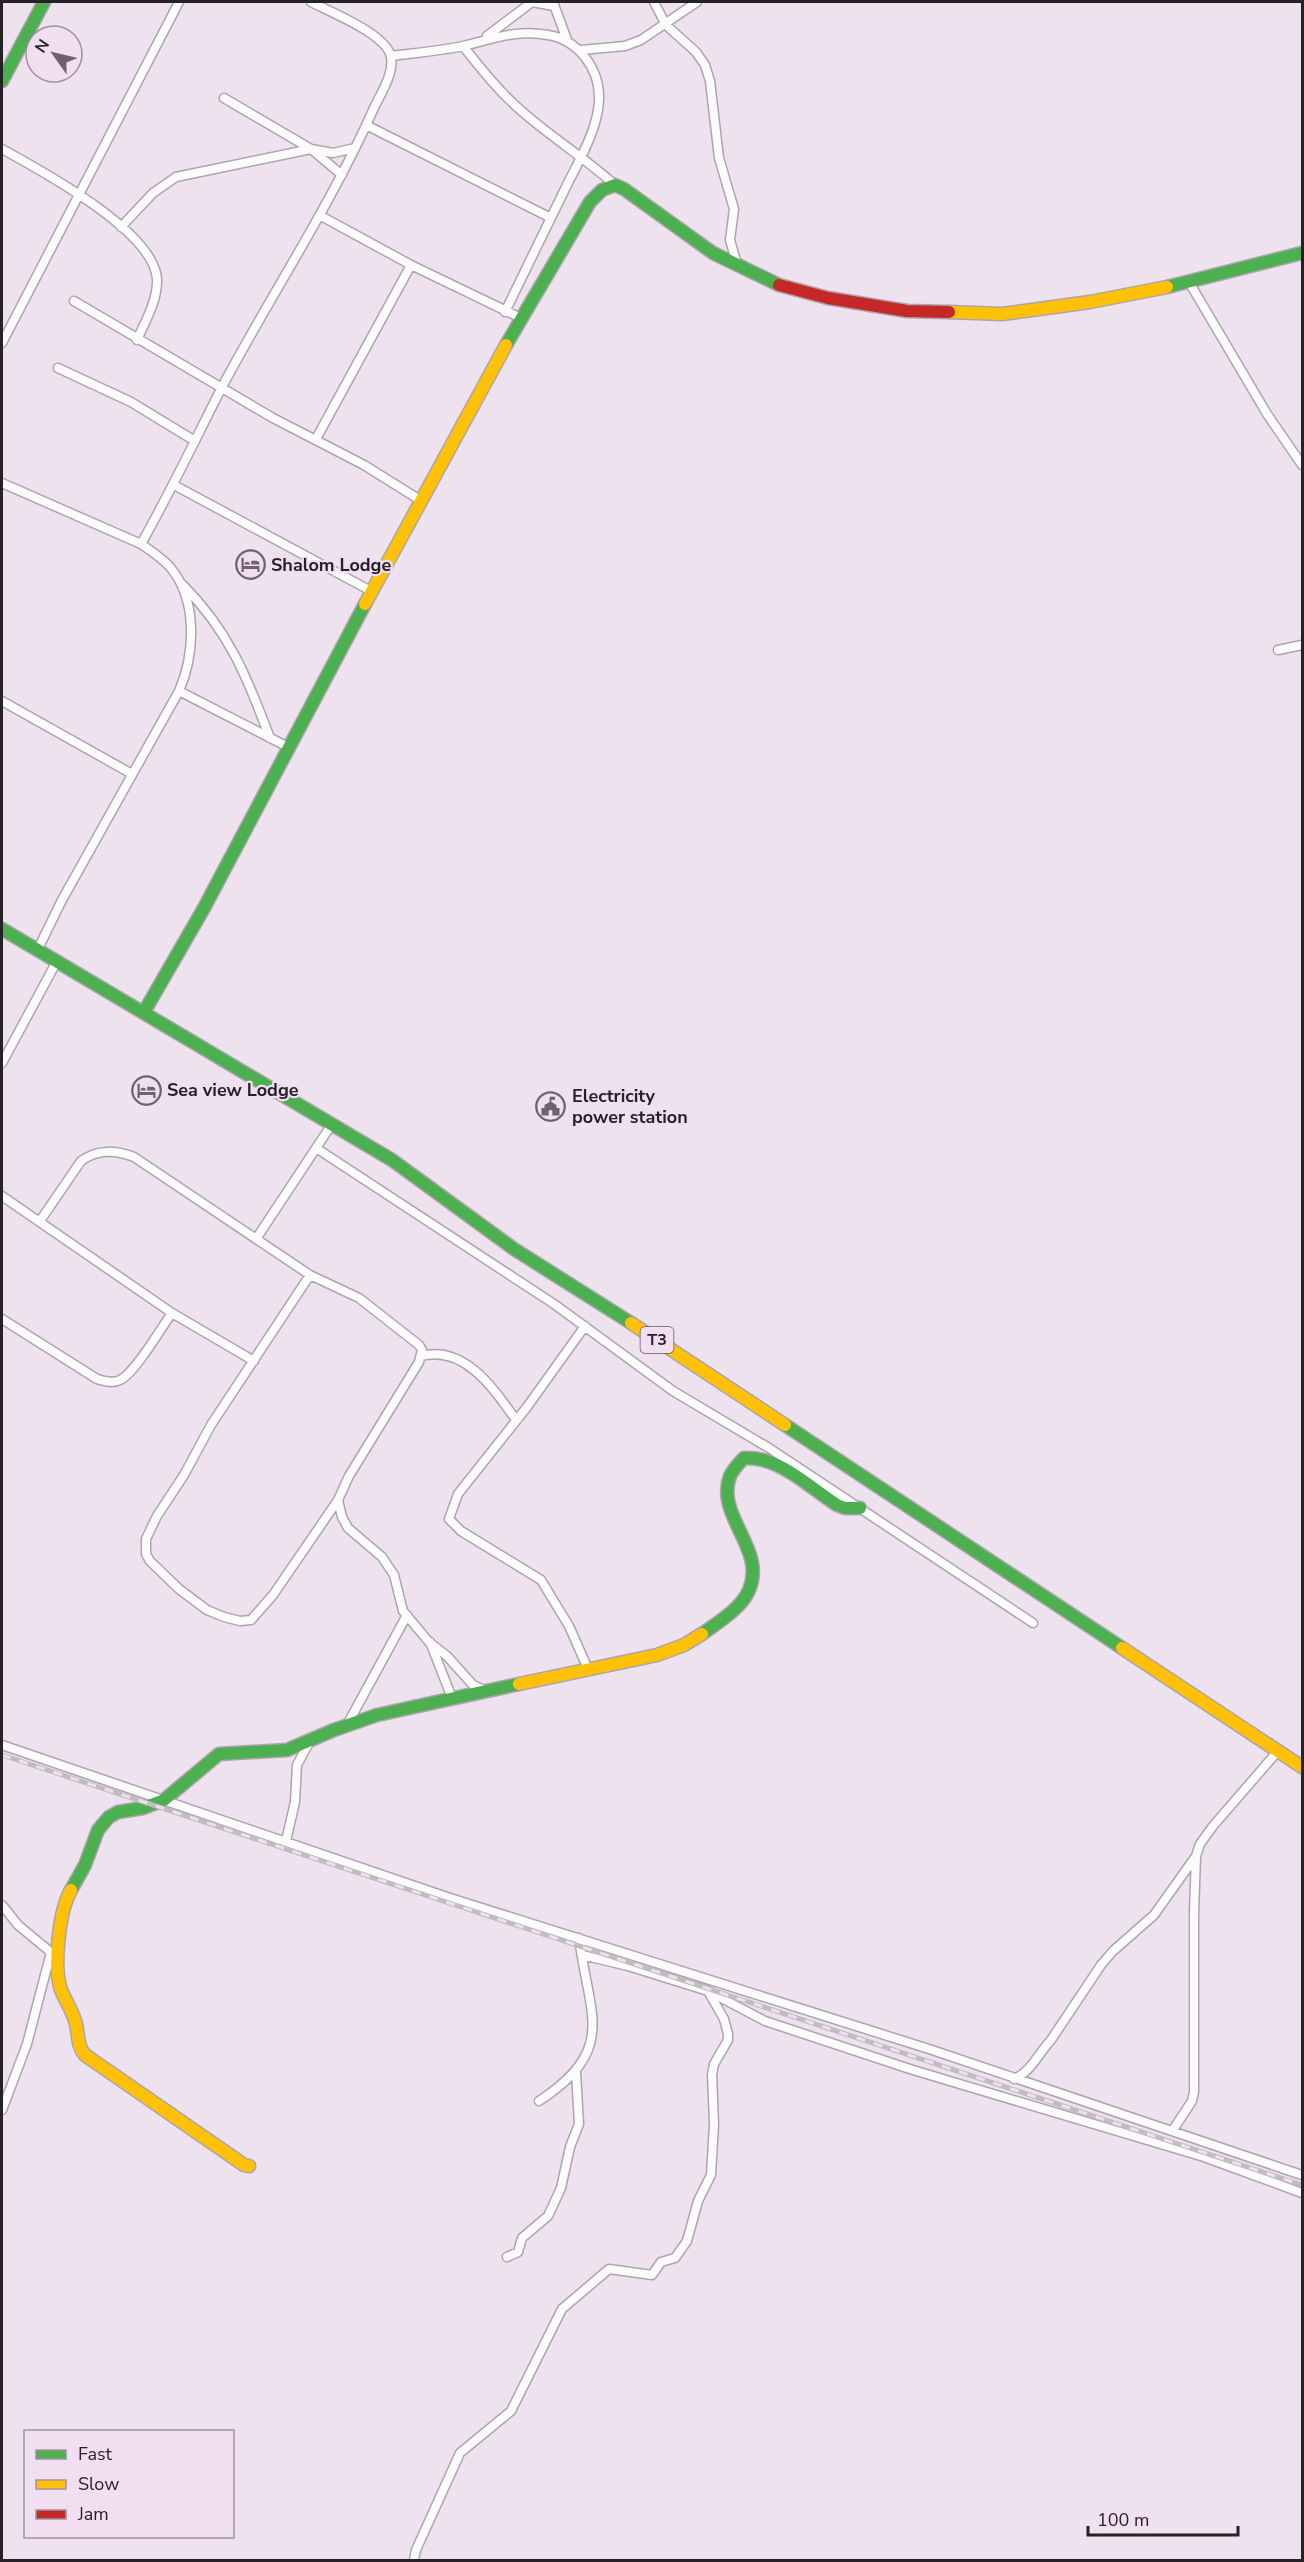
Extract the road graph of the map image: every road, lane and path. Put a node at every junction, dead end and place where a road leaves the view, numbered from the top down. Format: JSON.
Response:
{"nodes":[{"id":1,"x":44,"y":2,"type":"edge"},
{"id":2,"x":179,"y":2,"type":"edge"},
{"id":3,"x":311,"y":2,"type":"edge"},
{"id":4,"x":532,"y":2,"type":"edge"},
{"id":5,"x":654,"y":2,"type":"edge"},
{"id":6,"x":697,"y":2,"type":"edge"},
{"id":7,"x":554,"y":4,"type":"edge"},
{"id":8,"x":666,"y":25,"type":"junction"},
{"id":9,"x":482,"y":40,"type":"junction"},
{"id":10,"x":567,"y":40,"type":"junction"},
{"id":11,"x":463,"y":46,"type":"junction"},
{"id":12,"x":581,"y":50,"type":"junction"},
{"id":13,"x":391,"y":56,"type":"junction"},
{"id":14,"x":2,"y":81,"type":"edge"},
{"id":15,"x":224,"y":98,"type":"dead end"},
{"id":16,"x":366,"y":126,"type":"junction"},
{"id":17,"x":355,"y":148,"type":"junction"},
{"id":18,"x":2,"y":149,"type":"edge"},
{"id":19,"x":311,"y":149,"type":"junction"},
{"id":20,"x":581,"y":155,"type":"junction"},
{"id":21,"x":342,"y":175,"type":"junction"},
{"id":22,"x":615,"y":185,"type":"junction"},
{"id":23,"x":79,"y":194,"type":"junction"},
{"id":24,"x":321,"y":216,"type":"junction"},
{"id":25,"x":551,"y":218,"type":"junction"},
{"id":26,"x":121,"y":227,"type":"junction"},
{"id":27,"x":1302,"y":253,"type":"edge"},
{"id":28,"x":737,"y":264,"type":"junction"},
{"id":29,"x":411,"y":265,"type":"junction"},
{"id":30,"x":1189,"y":282,"type":"junction"},
{"id":31,"x":74,"y":301,"type":"dead end"},
{"id":32,"x":505,"y":312,"type":"junction"},
{"id":33,"x":521,"y":318,"type":"junction"},
{"id":34,"x":137,"y":340,"type":"junction"},
{"id":35,"x":2,"y":343,"type":"edge"},
{"id":36,"x":58,"y":368,"type":"dead end"},
{"id":37,"x":222,"y":388,"type":"junction"},
{"id":38,"x":316,"y":439,"type":"junction"},
{"id":39,"x":195,"y":441,"type":"junction"},
{"id":40,"x":1302,"y":465,"type":"edge"},
{"id":41,"x":2,"y":483,"type":"edge"},
{"id":42,"x":174,"y":485,"type":"junction"},
{"id":43,"x":420,"y":500,"type":"junction"},
{"id":44,"x":141,"y":544,"type":"junction"},
{"id":45,"x":182,"y":584,"type":"junction"},
{"id":46,"x":371,"y":591,"type":"junction"},
{"id":47,"x":1302,"y":645,"type":"edge"},
{"id":48,"x":1278,"y":650,"type":"dead end"},
{"id":49,"x":179,"y":691,"type":"junction"},
{"id":50,"x":2,"y":701,"type":"edge"},
{"id":51,"x":270,"y":738,"type":"junction"},
{"id":52,"x":288,"y":747,"type":"junction"},
{"id":53,"x":132,"y":774,"type":"junction"},
{"id":54,"x":2,"y":929,"type":"edge"},
{"id":55,"x":38,"y":949,"type":"junction"},
{"id":56,"x":57,"y":961,"type":"junction"},
{"id":57,"x":144,"y":1012,"type":"junction"},
{"id":58,"x":2,"y":1064,"type":"edge"},
{"id":59,"x":332,"y":1124,"type":"junction"},
{"id":60,"x":316,"y":1148,"type":"junction"},
{"id":61,"x":2,"y":1196,"type":"edge"},
{"id":62,"x":40,"y":1221,"type":"junction"},
{"id":63,"x":256,"y":1239,"type":"junction"},
{"id":64,"x":310,"y":1275,"type":"junction"},
{"id":65,"x":172,"y":1313,"type":"junction"},
{"id":66,"x":2,"y":1319,"type":"edge"},
{"id":67,"x":585,"y":1326,"type":"junction"},
{"id":68,"x":422,"y":1356,"type":"junction"},
{"id":69,"x":254,"y":1361,"type":"junction"},
{"id":70,"x":516,"y":1420,"type":"junction"},
{"id":71,"x":338,"y":1500,"type":"junction"},
{"id":72,"x":860,"y":1508,"type":"junction"},
{"id":73,"x":407,"y":1615,"type":"junction"},
{"id":74,"x":1033,"y":1623,"type":"dead end"},
{"id":75,"x":429,"y":1642,"type":"junction"},
{"id":76,"x":588,"y":1669,"type":"junction"},
{"id":77,"x":484,"y":1690,"type":"junction"},
{"id":78,"x":452,"y":1698,"type":"junction"},
{"id":79,"x":346,"y":1726,"type":"junction"},
{"id":80,"x":310,"y":1741,"type":"junction"},
{"id":81,"x":2,"y":1745,"type":"edge"},
{"id":82,"x":1278,"y":1751,"type":"junction"},
{"id":83,"x":1302,"y":1767,"type":"edge"},
{"id":84,"x":164,"y":1800,"type":"junction"},
{"id":85,"x":286,"y":1841,"type":"junction"},
{"id":86,"x":1196,"y":1856,"type":"junction"},
{"id":87,"x":2,"y":1905,"type":"edge"},
{"id":88,"x":579,"y":1938,"type":"junction"},
{"id":89,"x":55,"y":1955,"type":"junction"},
{"id":90,"x":582,"y":1955,"type":"junction"},
{"id":91,"x":708,"y":1990,"type":"junction"},
{"id":92,"x":576,"y":2072,"type":"junction"},
{"id":93,"x":1014,"y":2079,"type":"junction"},
{"id":94,"x":539,"y":2101,"type":"dead end"},
{"id":95,"x":2,"y":2110,"type":"edge"},
{"id":96,"x":1173,"y":2130,"type":"junction"},
{"id":97,"x":249,"y":2166,"type":"dead end"},
{"id":98,"x":1302,"y":2175,"type":"edge"},
{"id":99,"x":1302,"y":2193,"type":"edge"},
{"id":100,"x":507,"y":2257,"type":"dead end"},
{"id":101,"x":414,"y":2560,"type":"edge"}],
"edges":[{"from":1,"to":14,"type":"main road"},
{"from":2,"to":23,"type":"street"},
{"from":3,"to":13,"type":"street"},
{"from":4,"to":7,"type":"street"},
{"from":4,"to":9,"type":"street"},
{"from":5,"to":8,"type":"street"},
{"from":6,"to":8,"type":"street"},
{"from":7,"to":10,"type":"street"},
{"from":8,"to":12,"type":"street"},
{"from":8,"to":28,"type":"street"},
{"from":9,"to":10,"type":"street"},
{"from":9,"to":11,"type":"street"},
{"from":10,"to":12,"type":"street"},
{"from":11,"to":13,"type":"street"},
{"from":11,"to":20,"type":"street"},
{"from":12,"to":20,"type":"street"},
{"from":13,"to":16,"type":"street"},
{"from":15,"to":19,"type":"street"},
{"from":16,"to":17,"type":"street"},
{"from":16,"to":25,"type":"street"},
{"from":17,"to":19,"type":"street"},
{"from":17,"to":21,"type":"street"},
{"from":18,"to":23,"type":"street"},
{"from":19,"to":21,"type":"street"},
{"from":19,"to":26,"type":"street"},
{"from":20,"to":22,"type":"street"},
{"from":20,"to":25,"type":"street"},
{"from":21,"to":24,"type":"street"},
{"from":22,"to":28,"type":"main road"},
{"from":22,"to":33,"type":"main road"},
{"from":23,"to":26,"type":"street"},
{"from":23,"to":35,"type":"street"},
{"from":24,"to":29,"type":"street"},
{"from":24,"to":37,"type":"street"},
{"from":25,"to":32,"type":"street"},
{"from":26,"to":34,"type":"street"},
{"from":27,"to":30,"type":"main road"},
{"from":28,"to":30,"type":"main road"},
{"from":29,"to":32,"type":"street"},
{"from":29,"to":38,"type":"street"},
{"from":30,"to":40,"type":"street"},
{"from":31,"to":34,"type":"street"},
{"from":32,"to":33,"type":"street"},
{"from":33,"to":43,"type":"main road"},
{"from":34,"to":37,"type":"street"},
{"from":36,"to":39,"type":"street"},
{"from":37,"to":38,"type":"street"},
{"from":37,"to":39,"type":"street"},
{"from":38,"to":43,"type":"street"},
{"from":39,"to":42,"type":"street"},
{"from":41,"to":44,"type":"street"},
{"from":42,"to":44,"type":"street"},
{"from":42,"to":46,"type":"street"},
{"from":43,"to":46,"type":"main road"},
{"from":44,"to":45,"type":"street"},
{"from":45,"to":49,"type":"street"},
{"from":45,"to":51,"type":"street"},
{"from":46,"to":52,"type":"main road"},
{"from":47,"to":48,"type":"street"},
{"from":49,"to":51,"type":"street"},
{"from":49,"to":53,"type":"street"},
{"from":50,"to":53,"type":"street"},
{"from":51,"to":52,"type":"street"},
{"from":52,"to":57,"type":"main road"},
{"from":53,"to":55,"type":"street"},
{"from":54,"to":55,"type":"main road","number":"T3"},
{"from":55,"to":56,"type":"main road","number":"T3"},
{"from":56,"to":57,"type":"main road","number":"T3"},
{"from":56,"to":58,"type":"street"},
{"from":57,"to":59,"type":"main road","number":"T3"},
{"from":59,"to":60,"type":"street"},
{"from":59,"to":82,"type":"main road","number":"T3"},
{"from":60,"to":63,"type":"street"},
{"from":60,"to":67,"type":"street"},
{"from":61,"to":62,"type":"street"},
{"from":62,"to":63,"type":"street"},
{"from":62,"to":65,"type":"street"},
{"from":63,"to":64,"type":"street"},
{"from":64,"to":68,"type":"street"},
{"from":64,"to":69,"type":"street"},
{"from":65,"to":66,"type":"street"},
{"from":65,"to":69,"type":"street"},
{"from":67,"to":70,"type":"street"},
{"from":67,"to":72,"type":"street"},
{"from":68,"to":70,"type":"street"},
{"from":68,"to":71,"type":"street"},
{"from":69,"to":71,"type":"street"},
{"from":70,"to":76,"type":"street"},
{"from":71,"to":73,"type":"street"},
{"from":72,"to":74,"type":"street"},
{"from":72,"to":76,"type":"main road"},
{"from":73,"to":75,"type":"street"},
{"from":73,"to":79,"type":"street"},
{"from":75,"to":77,"type":"street"},
{"from":75,"to":78,"type":"street"},
{"from":76,"to":77,"type":"main road"},
{"from":77,"to":78,"type":"main road"},
{"from":78,"to":79,"type":"main road"},
{"from":79,"to":80,"type":"main road"},
{"from":80,"to":84,"type":"main road"},
{"from":80,"to":85,"type":"street"},
{"from":81,"to":84,"type":"street"},
{"from":82,"to":83,"type":"main road","number":"T3"},
{"from":82,"to":86,"type":"street"},
{"from":84,"to":85,"type":"street"},
{"from":84,"to":89,"type":"main road"},
{"from":85,"to":88,"type":"street"},
{"from":86,"to":93,"type":"street"},
{"from":86,"to":96,"type":"street"},
{"from":87,"to":89,"type":"street"},
{"from":88,"to":90,"type":"street"},
{"from":88,"to":93,"type":"street"},
{"from":89,"to":95,"type":"street"},
{"from":89,"to":97,"type":"main road"},
{"from":90,"to":91,"type":"street"},
{"from":90,"to":92,"type":"street"},
{"from":91,"to":99,"type":"street"},
{"from":91,"to":101,"type":"street"},
{"from":92,"to":94,"type":"street"},
{"from":92,"to":100,"type":"street"},
{"from":93,"to":96,"type":"street"},
{"from":96,"to":98,"type":"street"}]}
